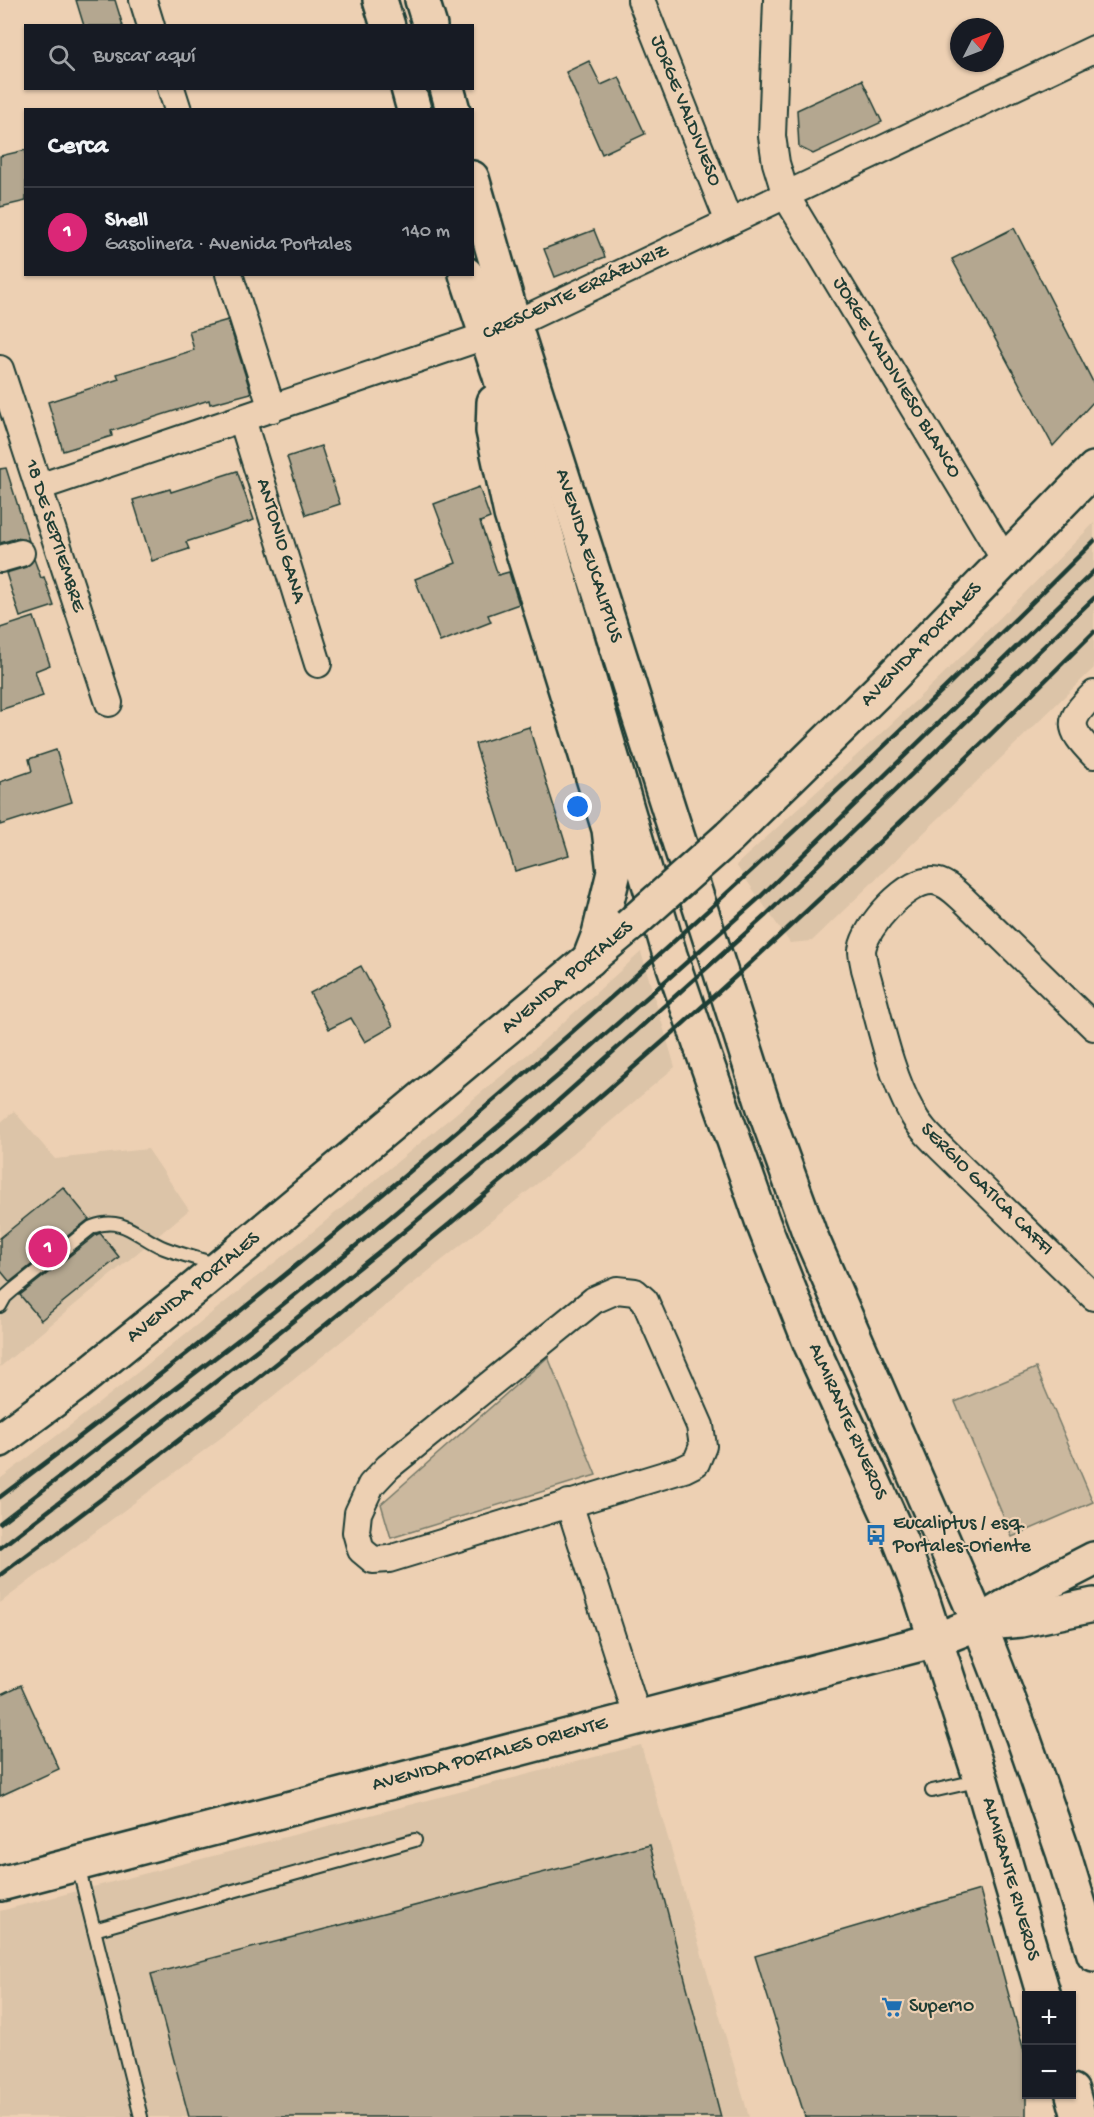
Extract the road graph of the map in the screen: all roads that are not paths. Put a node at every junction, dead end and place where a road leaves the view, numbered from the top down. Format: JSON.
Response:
{"nodes":[{"id":1,"x":143,"y":0,"type":"edge"},
{"id":2,"x":380,"y":0,"type":"edge"},
{"id":3,"x":422,"y":0,"type":"edge"},
{"id":4,"x":641,"y":0,"type":"edge"},
{"id":5,"x":777,"y":0,"type":"edge"},
{"id":6,"x":150,"y":24,"type":"edge"},
{"id":7,"x":387,"y":24,"type":"edge"},
{"id":8,"x":428,"y":24,"type":"edge"},
{"id":9,"x":1094,"y":49,"type":"edge"},
{"id":10,"x":172,"y":90,"type":"edge"},
{"id":11,"x":409,"y":90,"type":"edge"},
{"id":12,"x":448,"y":90,"type":"edge"},
{"id":13,"x":177,"y":108,"type":"edge"},
{"id":14,"x":413,"y":108,"type":"edge"},
{"id":15,"x":452,"y":108,"type":"edge"},
{"id":16,"x":474,"y":189,"type":"edge"},
{"id":17,"x":786,"y":196,"type":"junction"},
{"id":18,"x":729,"y":222,"type":"junction"},
{"id":19,"x":230,"y":276,"type":"edge"},
{"id":20,"x":467,"y":276,"type":"edge"},
{"id":21,"x":499,"y":330,"type":"junction"},
{"id":22,"x":0,"y":369,"type":"edge"},
{"id":23,"x":499,"y":374,"type":"junction"},
{"id":24,"x":272,"y":409,"type":"junction"},
{"id":25,"x":242,"y":419,"type":"junction"},
{"id":26,"x":1094,"y":469,"type":"edge"},
{"id":27,"x":39,"y":487,"type":"junction"},
{"id":28,"x":1005,"y":560,"type":"junction"},
{"id":29,"x":318,"y":664,"type":"dead end"},
{"id":30,"x":1094,"y":694,"type":"edge"},
{"id":31,"x":109,"y":704,"type":"dead end"},
{"id":32,"x":1094,"y":755,"type":"edge"},
{"id":33,"x":710,"y":933,"type":"joint"},
{"id":34,"x":670,"y":955,"type":"joint"},
{"id":35,"x":589,"y":961,"type":"junction"},
{"id":36,"x":1094,"y":1027,"type":"edge"},
{"id":37,"x":222,"y":1266,"type":"junction"},
{"id":38,"x":1094,"y":1298,"type":"edge"},
{"id":39,"x":0,"y":1306,"type":"edge"},
{"id":40,"x":0,"y":1440,"type":"edge"},
{"id":41,"x":569,"y":1503,"type":"junction"},
{"id":42,"x":1094,"y":1559,"type":"edge"},
{"id":43,"x":1094,"y":1605,"type":"edge"},
{"id":44,"x":980,"y":1623,"type":"junction"},
{"id":45,"x":936,"y":1640,"type":"junction"},
{"id":46,"x":637,"y":1716,"type":"junction"},
{"id":47,"x":981,"y":1780,"type":"junction"},
{"id":48,"x":932,"y":1791,"type":"dead end"},
{"id":49,"x":415,"y":1840,"type":"dead end"},
{"id":50,"x":77,"y":1864,"type":"junction"},
{"id":51,"x":0,"y":1884,"type":"edge"},
{"id":52,"x":94,"y":1930,"type":"junction"},
{"id":53,"x":1094,"y":1954,"type":"edge"},
{"id":54,"x":1043,"y":1991,"type":"edge"},
{"id":55,"x":1073,"y":2099,"type":"edge"},
{"id":56,"x":141,"y":2117,"type":"edge"},
{"id":57,"x":1079,"y":2117,"type":"edge"}],
"edges":[{"from":1,"to":6,"type":"street"},
{"from":2,"to":7,"type":"main road"},
{"from":3,"to":8,"type":"main road"},
{"from":4,"to":18,"type":"street","name":"JORGE VALDIVIESO"},
{"from":5,"to":17,"type":"street","name":"JORGE VALDIVIESO BLANCO"},
{"from":9,"to":17,"type":"street","name":"CRESCENTE ERRÁZURIZ"},
{"from":10,"to":13,"type":"street"},
{"from":11,"to":14,"type":"main road"},
{"from":12,"to":15,"type":"main road"},
{"from":16,"to":21,"type":"main road","name":"AVENIDA EUCALIPTUS"},
{"from":17,"to":18,"type":"street","name":"CRESCENTE ERRÁZURIZ"},
{"from":17,"to":28,"type":"street","name":"JORGE VALDIVIESO BLANCO"},
{"from":18,"to":21,"type":"street","name":"CRESCENTE ERRÁZURIZ"},
{"from":19,"to":24,"type":"street"},
{"from":20,"to":21,"type":"main road","name":"AVENIDA EUCALIPTUS"},
{"from":21,"to":23,"type":"main road","name":"AVENIDA EUCALIPTUS"},
{"from":21,"to":24,"type":"street","name":"CRESCENTE ERRÁZURIZ"},
{"from":21,"to":33,"type":"main road","name":"AVENIDA EUCALIPTUS"},
{"from":22,"to":27,"type":"street","name":"18 DE SEPTIEMBRE"},
{"from":23,"to":34,"type":"main road","name":"AVENIDA EUCALIPTUS"},
{"from":23,"to":35,"type":"main road"},
{"from":24,"to":25,"type":"street","name":"CRESCENTE ERRÁZURIZ"},
{"from":25,"to":27,"type":"street","name":"CRESCENTE ERRÁZURIZ"},
{"from":25,"to":29,"type":"street","name":"ANTONIO GANA"},
{"from":26,"to":28,"type":"main road","name":"AVENIDA PORTALES"},
{"from":27,"to":31,"type":"street","name":"18 DE SEPTIEMBRE"},
{"from":28,"to":35,"type":"main road","name":"AVENIDA PORTALES","bridge":true},
{"from":30,"to":32,"type":"street"},
{"from":33,"to":44,"type":"main road","name":"ALMIRANTE RIVEROS"},
{"from":34,"to":45,"type":"main road","name":"ALMIRANTE RIVEROS"},
{"from":35,"to":37,"type":"main road","name":"AVENIDA PORTALES"},
{"from":36,"to":38,"type":"street","name":"SERGIO GATICA CAFFI"},
{"from":37,"to":39,"type":"lane"},
{"from":37,"to":40,"type":"main road","name":"AVENIDA PORTALES"},
{"from":41,"to":41,"type":"street"},
{"from":41,"to":46,"type":"street"},
{"from":42,"to":44,"type":"main road","name":"AVENIDA PORTALES ORIENTE"},
{"from":43,"to":44,"type":"main road","name":"AVENIDA PORTALES ORIENTE"},
{"from":44,"to":45,"type":"main road","name":"AVENIDA PORTALES ORIENTE"},
{"from":44,"to":53,"type":"main road","name":"ALMIRANTE RIVEROS"},
{"from":45,"to":46,"type":"main road","name":"AVENIDA PORTALES ORIENTE"},
{"from":45,"to":47,"type":"main road","name":"ALMIRANTE RIVEROS"},
{"from":46,"to":50,"type":"main road","name":"AVENIDA PORTALES ORIENTE"},
{"from":47,"to":48,"type":"lane"},
{"from":47,"to":54,"type":"main road","name":"ALMIRANTE RIVEROS"},
{"from":49,"to":52,"type":"lane"},
{"from":50,"to":51,"type":"main road","name":"AVENIDA PORTALES ORIENTE"},
{"from":50,"to":52,"type":"lane"},
{"from":52,"to":56,"type":"lane"},
{"from":55,"to":57,"type":"main road"}]}
